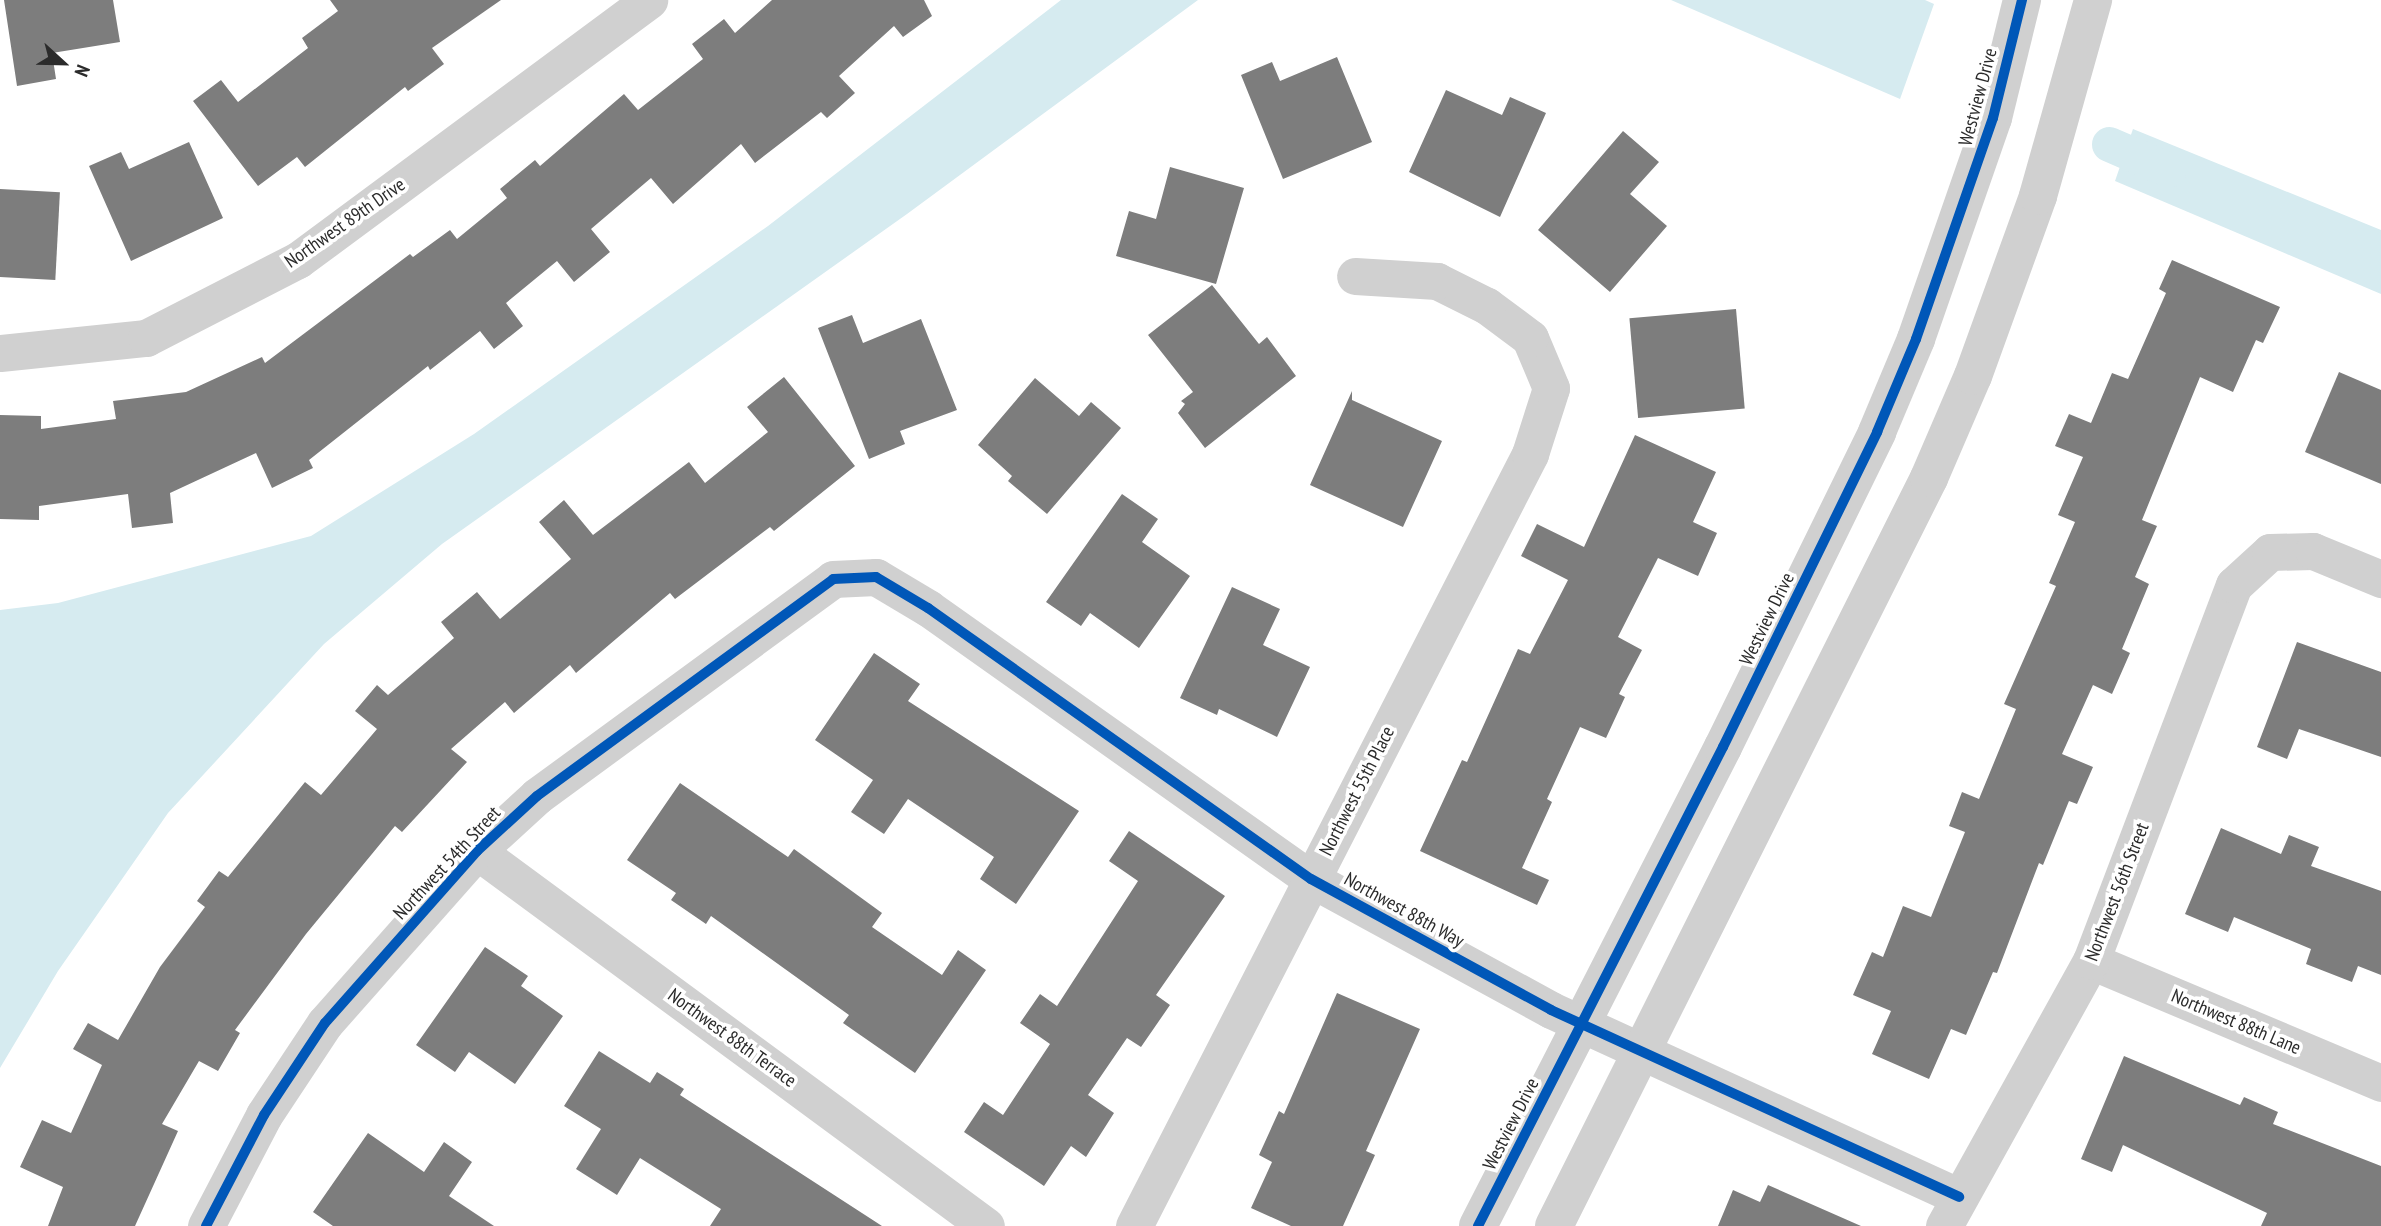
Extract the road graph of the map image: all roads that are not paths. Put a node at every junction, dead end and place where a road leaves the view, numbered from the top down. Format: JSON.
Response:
{"nodes":[{"id":1,"x":649,"y":0,"type":"edge"},
{"id":2,"x":2022,"y":0,"type":"edge"},
{"id":3,"x":2093,"y":0,"type":"edge"},
{"id":4,"x":1355,"y":276,"type":"dead end"},
{"id":5,"x":0,"y":353,"type":"edge"},
{"id":6,"x":876,"y":577,"type":"joint"},
{"id":7,"x":2381,"y":579,"type":"edge"},
{"id":8,"x":477,"y":851,"type":"junction"},
{"id":9,"x":1311,"y":879,"type":"junction"},
{"id":10,"x":2091,"y":961,"type":"junction"},
{"id":11,"x":1583,"y":1024,"type":"junction"},
{"id":12,"x":1643,"y":1051,"type":"junction"},
{"id":13,"x":2381,"y":1083,"type":"edge"},
{"id":14,"x":1951,"y":1212,"type":"edge"},
{"id":15,"x":206,"y":1226,"type":"edge"},
{"id":16,"x":986,"y":1226,"type":"edge"},
{"id":17,"x":1133,"y":1226,"type":"edge"},
{"id":18,"x":1479,"y":1226,"type":"edge"},
{"id":19,"x":1553,"y":1226,"type":"edge"}],
"edges":[{"from":1,"to":5,"type":"street","name":"Northwest 89th Drive"},
{"from":2,"to":11,"type":"street","name":"Westview Drive"},
{"from":3,"to":12,"type":"street"},
{"from":4,"to":9,"type":"street","name":"Northwest 55th Place"},
{"from":6,"to":8,"type":"street","name":"Northwest 54th Street"},
{"from":6,"to":9,"type":"street","name":"Northwest 88th Way"},
{"from":7,"to":10,"type":"street","name":"Northwest 56th Street"},
{"from":8,"to":15,"type":"street","name":"Northwest 54th Street"},
{"from":8,"to":16,"type":"street","name":"Northwest 88th Terrace"},
{"from":9,"to":11,"type":"street","name":"Northwest 88th Way"},
{"from":9,"to":17,"type":"street","name":"Northwest 55th Place"},
{"from":10,"to":13,"type":"street","name":"Northwest 88th Lane"},
{"from":10,"to":14,"type":"street","name":"Northwest 56th Street"},
{"from":11,"to":12,"type":"street","name":"Northwest 88th Way"},
{"from":11,"to":18,"type":"street","name":"Westview Drive"},
{"from":12,"to":14,"type":"street","name":"Northwest 88th Way"},
{"from":12,"to":19,"type":"street"}]}
